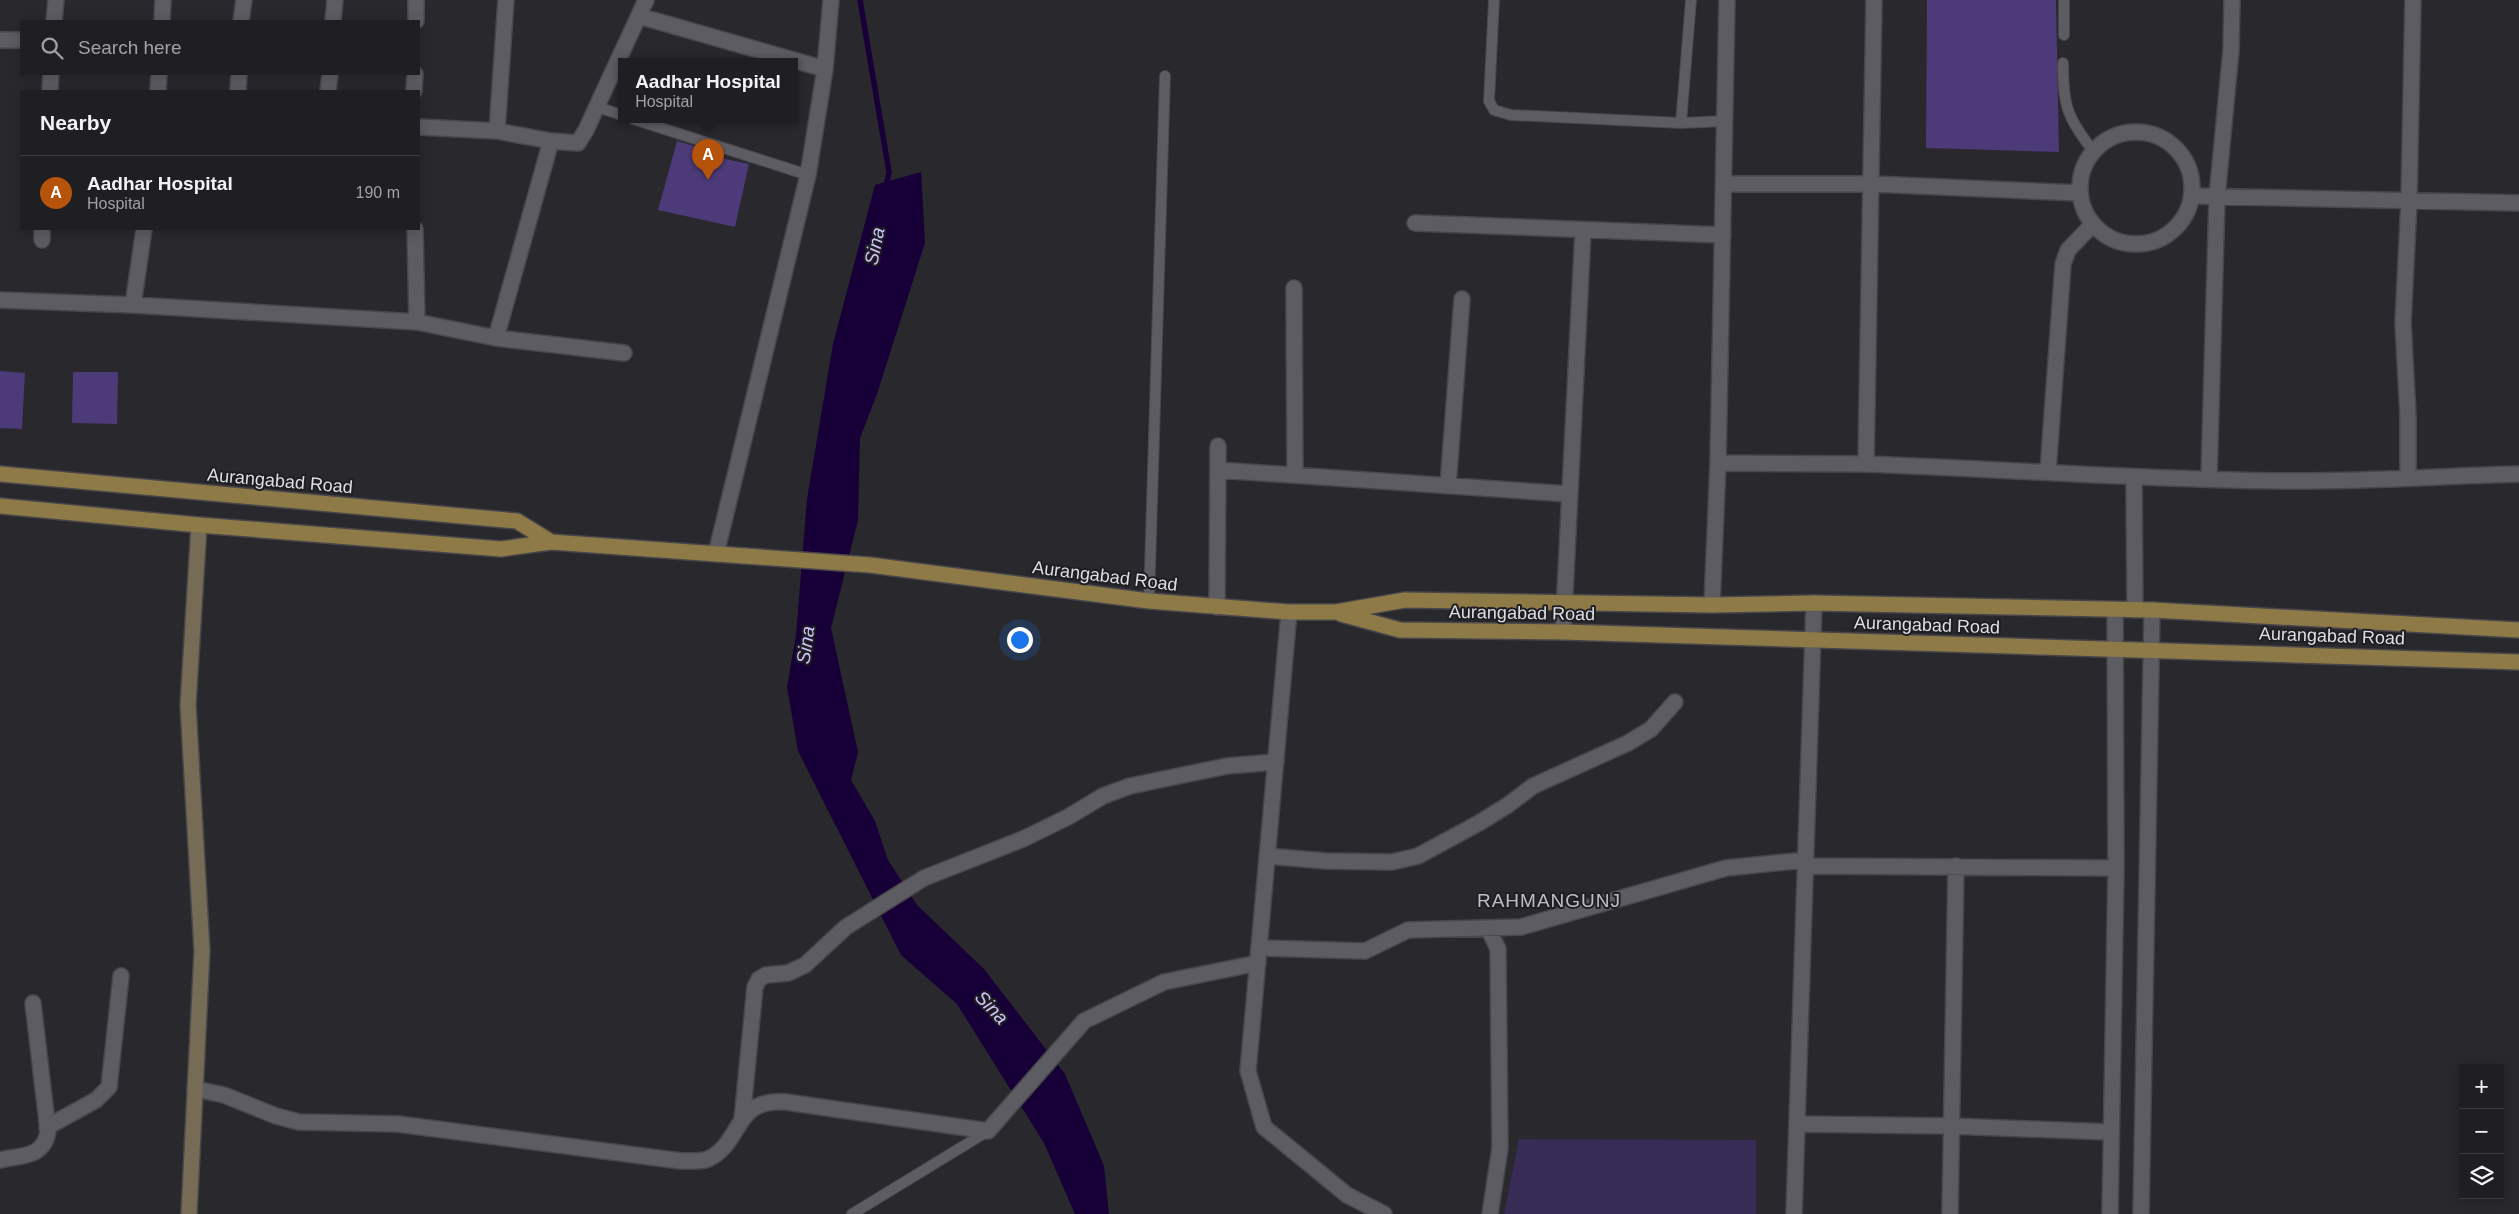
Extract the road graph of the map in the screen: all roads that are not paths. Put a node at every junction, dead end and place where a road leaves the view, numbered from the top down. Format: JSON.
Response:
{"nodes":[{"id":1,"x":56,"y":0,"type":"edge"},
{"id":2,"x":163,"y":0,"type":"edge"},
{"id":3,"x":244,"y":0,"type":"edge"},
{"id":4,"x":335,"y":0,"type":"edge"},
{"id":5,"x":416,"y":0,"type":"edge"},
{"id":6,"x":506,"y":0,"type":"edge"},
{"id":7,"x":646,"y":0,"type":"edge"},
{"id":8,"x":831,"y":0,"type":"edge"},
{"id":9,"x":1494,"y":0,"type":"edge"},
{"id":10,"x":1691,"y":0,"type":"edge"},
{"id":11,"x":1727,"y":0,"type":"edge"},
{"id":12,"x":1874,"y":0,"type":"edge"},
{"id":13,"x":2064,"y":0,"type":"edge"},
{"id":14,"x":2232,"y":0,"type":"edge"},
{"id":15,"x":2413,"y":0,"type":"edge"},
{"id":16,"x":639,"y":16,"type":"junction"},
{"id":17,"x":54,"y":20,"type":"edge"},
{"id":18,"x":162,"y":20,"type":"edge"},
{"id":19,"x":241,"y":20,"type":"edge"},
{"id":20,"x":333,"y":20,"type":"edge"},
{"id":21,"x":416,"y":20,"type":"edge"},
{"id":22,"x":2064,"y":35,"type":"dead end"},
{"id":23,"x":0,"y":40,"type":"edge"},
{"id":24,"x":20,"y":40,"type":"edge"},
{"id":25,"x":620,"y":58,"type":"edge"},
{"id":26,"x":786,"y":58,"type":"edge"},
{"id":27,"x":798,"y":61,"type":"edge"},
{"id":28,"x":618,"y":62,"type":"edge"},
{"id":29,"x":2064,"y":63,"type":"dead end"},
{"id":30,"x":825,"y":69,"type":"junction"},
{"id":31,"x":51,"y":75,"type":"edge"},
{"id":32,"x":159,"y":75,"type":"edge"},
{"id":33,"x":239,"y":75,"type":"edge"},
{"id":34,"x":330,"y":75,"type":"edge"},
{"id":35,"x":415,"y":75,"type":"edge"},
{"id":36,"x":1165,"y":76,"type":"dead end"},
{"id":37,"x":50,"y":90,"type":"edge"},
{"id":38,"x":158,"y":90,"type":"edge"},
{"id":39,"x":238,"y":90,"type":"edge"},
{"id":40,"x":328,"y":90,"type":"edge"},
{"id":41,"x":414,"y":90,"type":"edge"},
{"id":42,"x":597,"y":107,"type":"junction"},
{"id":43,"x":618,"y":114,"type":"edge"},
{"id":44,"x":1725,"y":121,"type":"junction"},
{"id":45,"x":646,"y":123,"type":"edge"},
{"id":46,"x":1680,"y":123,"type":"junction"},
{"id":47,"x":420,"y":127,"type":"edge"},
{"id":48,"x":497,"y":131,"type":"junction"},
{"id":49,"x":551,"y":141,"type":"junction"},
{"id":50,"x":2093,"y":151,"type":"junction"},
{"id":51,"x":808,"y":175,"type":"junction"},
{"id":52,"x":1724,"y":184,"type":"junction"},
{"id":53,"x":1872,"y":184,"type":"junction"},
{"id":54,"x":2080,"y":194,"type":"junction"},
{"id":55,"x":2192,"y":196,"type":"junction"},
{"id":56,"x":2217,"y":197,"type":"junction"},
{"id":57,"x":2409,"y":201,"type":"junction"},
{"id":58,"x":2519,"y":203,"type":"edge"},
{"id":59,"x":1415,"y":223,"type":"dead end"},
{"id":60,"x":2093,"y":224,"type":"junction"},
{"id":61,"x":144,"y":230,"type":"edge"},
{"id":62,"x":415,"y":230,"type":"edge"},
{"id":63,"x":1583,"y":231,"type":"junction"},
{"id":64,"x":1723,"y":235,"type":"junction"},
{"id":65,"x":1294,"y":288,"type":"dead end"},
{"id":66,"x":1462,"y":299,"type":"dead end"},
{"id":67,"x":0,"y":300,"type":"edge"},
{"id":68,"x":133,"y":305,"type":"junction"},
{"id":69,"x":417,"y":322,"type":"junction"},
{"id":70,"x":496,"y":338,"type":"junction"},
{"id":71,"x":624,"y":353,"type":"dead end"},
{"id":72,"x":1218,"y":446,"type":"dead end"},
{"id":73,"x":1718,"y":463,"type":"junction"},
{"id":74,"x":1866,"y":464,"type":"junction"},
{"id":75,"x":1218,"y":470,"type":"junction"},
{"id":76,"x":2048,"y":471,"type":"junction"},
{"id":77,"x":0,"y":474,"type":"edge"},
{"id":78,"x":2519,"y":474,"type":"edge"},
{"id":79,"x":1295,"y":475,"type":"junction"},
{"id":80,"x":2408,"y":477,"type":"junction"},
{"id":81,"x":2134,"y":478,"type":"junction"},
{"id":82,"x":2209,"y":479,"type":"junction"},
{"id":83,"x":1448,"y":486,"type":"junction"},
{"id":84,"x":1569,"y":494,"type":"junction"},
{"id":85,"x":0,"y":506,"type":"edge"},
{"id":86,"x":199,"y":525,"type":"junction"},
{"id":87,"x":551,"y":542,"type":"junction"},
{"id":88,"x":716,"y":554,"type":"junction"},
{"id":89,"x":1149,"y":601,"type":"junction"},
{"id":90,"x":1564,"y":602,"type":"junction"},
{"id":91,"x":1814,"y":603,"type":"junction"},
{"id":92,"x":1712,"y":605,"type":"junction"},
{"id":93,"x":1218,"y":607,"type":"junction"},
{"id":94,"x":2115,"y":610,"type":"junction"},
{"id":95,"x":2135,"y":610,"type":"junction"},
{"id":96,"x":2152,"y":610,"type":"junction"},
{"id":97,"x":1289,"y":612,"type":"junction"},
{"id":98,"x":1336,"y":612,"type":"junction"},
{"id":99,"x":2519,"y":630,"type":"edge"},
{"id":100,"x":1563,"y":632,"type":"junction"},
{"id":101,"x":1813,"y":640,"type":"junction"},
{"id":102,"x":2115,"y":649,"type":"junction"},
{"id":103,"x":2151,"y":649,"type":"junction"},
{"id":104,"x":2519,"y":662,"type":"edge"},
{"id":105,"x":1675,"y":702,"type":"dead end"},
{"id":106,"x":1276,"y":762,"type":"junction"},
{"id":107,"x":1268,"y":856,"type":"junction"},
{"id":108,"x":1805,"y":863,"type":"junction"},
{"id":109,"x":1956,"y":866,"type":"junction"},
{"id":110,"x":2116,"y":868,"type":"junction"},
{"id":111,"x":1488,"y":928,"type":"junction"},
{"id":112,"x":1259,"y":948,"type":"junction"},
{"id":113,"x":1258,"y":963,"type":"junction"},
{"id":114,"x":121,"y":976,"type":"dead end"},
{"id":115,"x":33,"y":1003,"type":"dead end"},
{"id":116,"x":195,"y":1089,"type":"junction"},
{"id":117,"x":742,"y":1122,"type":"junction"},
{"id":118,"x":1798,"y":1124,"type":"junction"},
{"id":119,"x":1951,"y":1126,"type":"junction"},
{"id":120,"x":47,"y":1127,"type":"junction"},
{"id":121,"x":988,"y":1131,"type":"junction"},
{"id":122,"x":2110,"y":1132,"type":"junction"},
{"id":123,"x":0,"y":1160,"type":"edge"},
{"id":124,"x":189,"y":1214,"type":"edge"},
{"id":125,"x":852,"y":1214,"type":"edge"},
{"id":126,"x":1384,"y":1214,"type":"edge"},
{"id":127,"x":1490,"y":1214,"type":"edge"},
{"id":128,"x":1794,"y":1214,"type":"edge"},
{"id":129,"x":1950,"y":1214,"type":"edge"},
{"id":130,"x":2110,"y":1214,"type":"edge"},
{"id":131,"x":2140,"y":1214,"type":"edge"}],
"edges":[{"from":1,"to":17,"type":"street"},
{"from":2,"to":18,"type":"street"},
{"from":3,"to":19,"type":"street"},
{"from":4,"to":20,"type":"street"},
{"from":5,"to":21,"type":"street"},
{"from":6,"to":48,"type":"street"},
{"from":7,"to":16,"type":"street"},
{"from":8,"to":30,"type":"street"},
{"from":9,"to":46,"type":"lane"},
{"from":10,"to":46,"type":"lane"},
{"from":11,"to":44,"type":"street"},
{"from":12,"to":53,"type":"street"},
{"from":13,"to":22,"type":"lane"},
{"from":14,"to":56,"type":"street"},
{"from":15,"to":57,"type":"street"},
{"from":16,"to":25,"type":"street"},
{"from":16,"to":26,"type":"street"},
{"from":23,"to":24,"type":"street"},
{"from":27,"to":30,"type":"street"},
{"from":28,"to":42,"type":"street"},
{"from":29,"to":50,"type":"lane"},
{"from":30,"to":51,"type":"street"},
{"from":31,"to":37,"type":"street"},
{"from":32,"to":38,"type":"street"},
{"from":33,"to":39,"type":"street"},
{"from":34,"to":40,"type":"street"},
{"from":35,"to":41,"type":"street"},
{"from":36,"to":89,"type":"lane"},
{"from":42,"to":43,"type":"lane"},
{"from":42,"to":49,"type":"street"},
{"from":44,"to":46,"type":"lane"},
{"from":44,"to":52,"type":"street"},
{"from":45,"to":51,"type":"lane"},
{"from":47,"to":48,"type":"street"},
{"from":48,"to":49,"type":"street"},
{"from":49,"to":70,"type":"street"},
{"from":50,"to":54,"type":"street"},
{"from":50,"to":55,"type":"street"},
{"from":51,"to":88,"type":"street"},
{"from":52,"to":53,"type":"street"},
{"from":52,"to":64,"type":"street"},
{"from":53,"to":54,"type":"street"},
{"from":53,"to":74,"type":"street"},
{"from":54,"to":60,"type":"street"},
{"from":55,"to":56,"type":"street"},
{"from":55,"to":60,"type":"street"},
{"from":56,"to":57,"type":"street"},
{"from":56,"to":82,"type":"street"},
{"from":57,"to":58,"type":"street"},
{"from":57,"to":80,"type":"street"},
{"from":59,"to":63,"type":"street"},
{"from":60,"to":76,"type":"street"},
{"from":61,"to":68,"type":"street"},
{"from":62,"to":69,"type":"street"},
{"from":63,"to":64,"type":"street"},
{"from":63,"to":84,"type":"street"},
{"from":64,"to":73,"type":"street"},
{"from":65,"to":79,"type":"street"},
{"from":66,"to":83,"type":"street"},
{"from":67,"to":68,"type":"street"},
{"from":68,"to":69,"type":"street"},
{"from":69,"to":70,"type":"street"},
{"from":70,"to":71,"type":"street"},
{"from":72,"to":75,"type":"street"},
{"from":73,"to":74,"type":"street"},
{"from":73,"to":92,"type":"street"},
{"from":74,"to":76,"type":"street"},
{"from":75,"to":79,"type":"street"},
{"from":75,"to":93,"type":"street"},
{"from":76,"to":81,"type":"street"},
{"from":77,"to":87,"type":"main road","name":"Aurangabad Road"},
{"from":78,"to":80,"type":"street"},
{"from":79,"to":83,"type":"street"},
{"from":80,"to":82,"type":"street"},
{"from":81,"to":82,"type":"street"},
{"from":81,"to":95,"type":"street"},
{"from":83,"to":84,"type":"street"},
{"from":84,"to":90,"type":"street"},
{"from":85,"to":86,"type":"main road","name":"Aurangabad Road"},
{"from":86,"to":87,"type":"main road","name":"Aurangabad Road"},
{"from":86,"to":116,"type":"main road"},
{"from":87,"to":88,"type":"main road","name":"Aurangabad Road"},
{"from":88,"to":89,"type":"main road","name":"Aurangabad Road"},
{"from":89,"to":93,"type":"main road","name":"Aurangabad Road"},
{"from":90,"to":92,"type":"main road","name":"Aurangabad Road"},
{"from":90,"to":98,"type":"main road","name":"Aurangabad Road"},
{"from":90,"to":100,"type":"street"},
{"from":91,"to":92,"type":"main road","name":"Aurangabad Road"},
{"from":91,"to":94,"type":"main road","name":"Aurangabad Road"},
{"from":91,"to":101,"type":"street"},
{"from":93,"to":97,"type":"main road","name":"Aurangabad Road"},
{"from":94,"to":95,"type":"main road","name":"Aurangabad Road"},
{"from":94,"to":102,"type":"street"},
{"from":95,"to":96,"type":"main road","name":"Aurangabad Road"},
{"from":96,"to":99,"type":"main road","name":"Aurangabad Road"},
{"from":96,"to":103,"type":"street"},
{"from":97,"to":98,"type":"main road","name":"Aurangabad Road"},
{"from":97,"to":106,"type":"street"},
{"from":98,"to":100,"type":"main road","name":"Aurangabad Road"},
{"from":100,"to":101,"type":"main road","name":"Aurangabad Road"},
{"from":101,"to":102,"type":"main road","name":"Aurangabad Road"},
{"from":101,"to":108,"type":"street"},
{"from":102,"to":103,"type":"main road","name":"Aurangabad Road"},
{"from":102,"to":110,"type":"street"},
{"from":103,"to":104,"type":"main road","name":"Aurangabad Road"},
{"from":103,"to":131,"type":"street"},
{"from":105,"to":107,"type":"street"},
{"from":106,"to":107,"type":"street"},
{"from":106,"to":117,"type":"street"},
{"from":107,"to":112,"type":"street"},
{"from":108,"to":109,"type":"street"},
{"from":108,"to":111,"type":"street"},
{"from":108,"to":118,"type":"street"},
{"from":109,"to":110,"type":"street"},
{"from":109,"to":119,"type":"street"},
{"from":110,"to":122,"type":"street"},
{"from":111,"to":112,"type":"street"},
{"from":111,"to":127,"type":"street"},
{"from":112,"to":113,"type":"street"},
{"from":113,"to":121,"type":"street"},
{"from":113,"to":126,"type":"street"},
{"from":114,"to":120,"type":"street"},
{"from":115,"to":120,"type":"street"},
{"from":116,"to":117,"type":"street"},
{"from":116,"to":124,"type":"main road"},
{"from":117,"to":121,"type":"street"},
{"from":118,"to":119,"type":"street"},
{"from":118,"to":128,"type":"street"},
{"from":119,"to":122,"type":"street"},
{"from":119,"to":129,"type":"street"},
{"from":120,"to":123,"type":"street"},
{"from":121,"to":125,"type":"lane"},
{"from":122,"to":130,"type":"street"}]}
